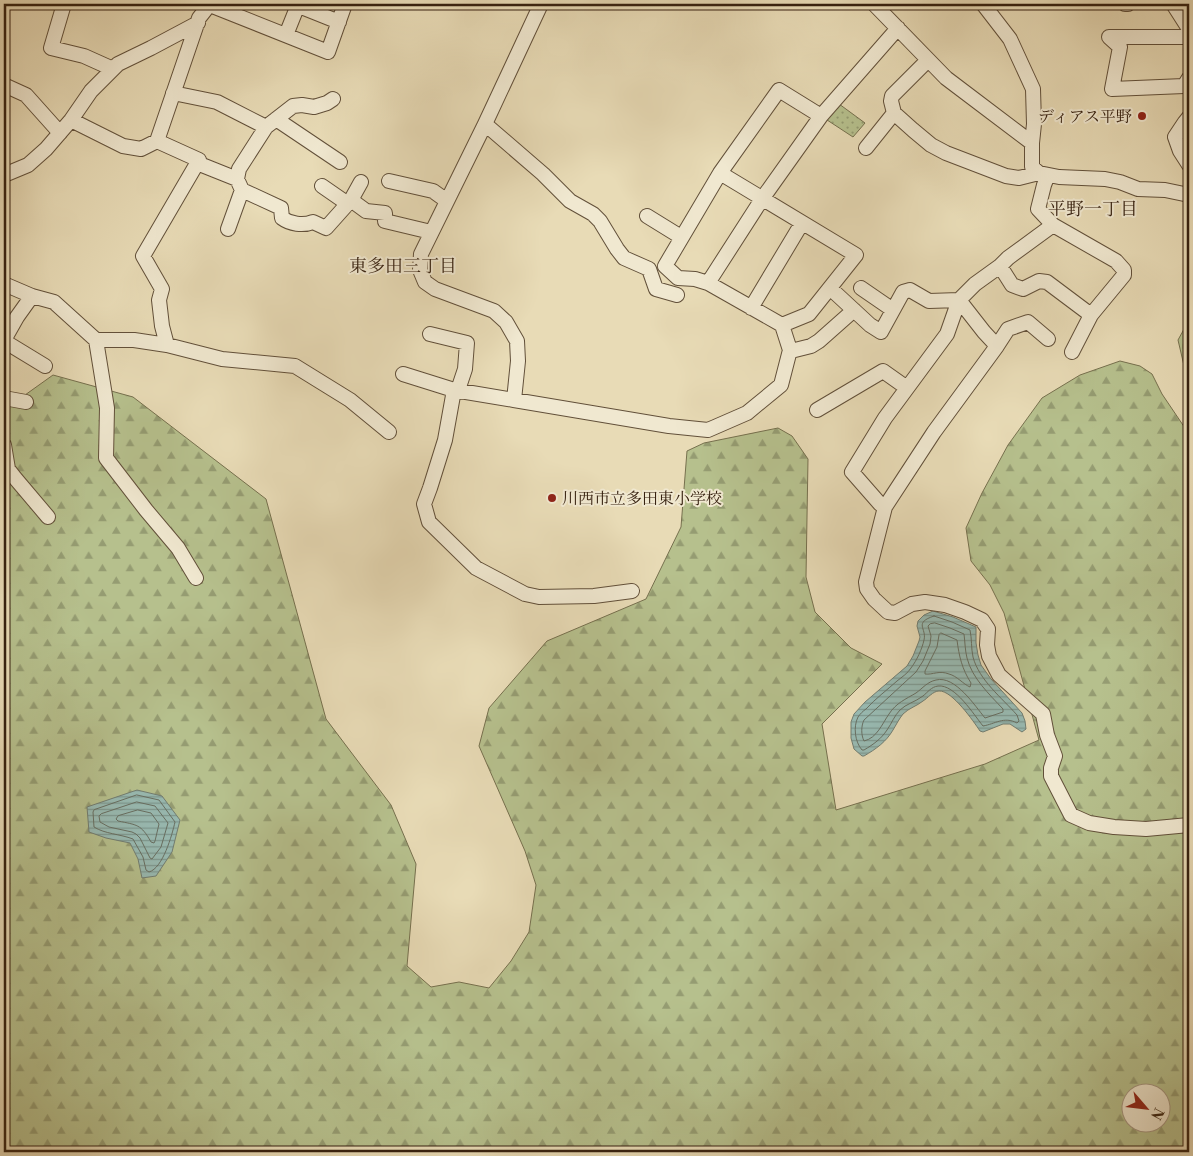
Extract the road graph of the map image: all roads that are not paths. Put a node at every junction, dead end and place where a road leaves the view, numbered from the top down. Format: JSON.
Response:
{"nodes":[{"id":1,"x":64,"y":4,"type":"edge"},
{"id":2,"x":345,"y":4,"type":"edge"},
{"id":3,"x":541,"y":4,"type":"edge"},
{"id":4,"x":874,"y":4,"type":"edge"},
{"id":5,"x":982,"y":4,"type":"edge"},
{"id":6,"x":1173,"y":4,"type":"edge"},
{"id":7,"x":210,"y":5,"type":"edge"},
{"id":8,"x":296,"y":5,"type":"edge"},
{"id":9,"x":339,"y":22,"type":"junction"},
{"id":10,"x":198,"y":23,"type":"junction"},
{"id":11,"x":898,"y":28,"type":"junction"},
{"id":12,"x":1189,"y":29,"type":"edge"},
{"id":13,"x":286,"y":35,"type":"junction"},
{"id":14,"x":1189,"y":37,"type":"edge"},
{"id":15,"x":928,"y":60,"type":"junction"},
{"id":16,"x":113,"y":69,"type":"junction"},
{"id":17,"x":1189,"y":78,"type":"edge"},
{"id":18,"x":4,"y":85,"type":"edge"},
{"id":19,"x":173,"y":93,"type":"junction"},
{"id":20,"x":333,"y":99,"type":"dead end"},
{"id":21,"x":894,"y":113,"type":"junction"},
{"id":22,"x":821,"y":116,"type":"junction"},
{"id":23,"x":1189,"y":117,"type":"edge"},
{"id":24,"x":70,"y":120,"type":"junction"},
{"id":25,"x":271,"y":123,"type":"junction"},
{"id":26,"x":485,"y":124,"type":"junction"},
{"id":27,"x":60,"y":133,"type":"junction"},
{"id":28,"x":157,"y":141,"type":"junction"},
{"id":29,"x":1032,"y":143,"type":"junction"},
{"id":30,"x":866,"y":148,"type":"dead end"},
{"id":31,"x":340,"y":162,"type":"dead end"},
{"id":32,"x":197,"y":163,"type":"junction"},
{"id":33,"x":1189,"y":166,"type":"edge"},
{"id":34,"x":720,"y":172,"type":"junction"},
{"id":35,"x":1043,"y":174,"type":"junction"},
{"id":36,"x":4,"y":175,"type":"edge"},
{"id":37,"x":389,"y":181,"type":"dead end"},
{"id":38,"x":361,"y":182,"type":"dead end"},
{"id":39,"x":239,"y":184,"type":"junction"},
{"id":40,"x":322,"y":186,"type":"dead end"},
{"id":41,"x":1189,"y":194,"type":"edge"},
{"id":42,"x":762,"y":199,"type":"junction"},
{"id":43,"x":447,"y":201,"type":"junction"},
{"id":44,"x":349,"y":202,"type":"junction"},
{"id":45,"x":647,"y":216,"type":"dead end"},
{"id":46,"x":802,"y":223,"type":"junction"},
{"id":47,"x":1053,"y":225,"type":"junction"},
{"id":48,"x":228,"y":229,"type":"dead end"},
{"id":49,"x":432,"y":232,"type":"junction"},
{"id":50,"x":681,"y":237,"type":"junction"},
{"id":51,"x":1000,"y":266,"type":"junction"},
{"id":52,"x":708,"y":283,"type":"junction"},
{"id":53,"x":4,"y":284,"type":"edge"},
{"id":54,"x":830,"y":288,"type":"junction"},
{"id":55,"x":861,"y":288,"type":"dead end"},
{"id":56,"x":677,"y":295,"type":"dead end"},
{"id":57,"x":32,"y":296,"type":"junction"},
{"id":58,"x":959,"y":300,"type":"junction"},
{"id":59,"x":751,"y":308,"type":"junction"},
{"id":60,"x":854,"y":310,"type":"junction"},
{"id":61,"x":893,"y":310,"type":"junction"},
{"id":62,"x":1091,"y":315,"type":"junction"},
{"id":63,"x":782,"y":325,"type":"junction"},
{"id":64,"x":430,"y":334,"type":"dead end"},
{"id":65,"x":1048,"y":338,"type":"dead end"},
{"id":66,"x":96,"y":340,"type":"junction"},
{"id":67,"x":4,"y":341,"type":"edge"},
{"id":68,"x":167,"y":345,"type":"junction"},
{"id":69,"x":997,"y":346,"type":"junction"},
{"id":70,"x":795,"y":350,"type":"dead end"},
{"id":71,"x":1072,"y":352,"type":"dead end"},
{"id":72,"x":45,"y":366,"type":"dead end"},
{"id":73,"x":403,"y":374,"type":"dead end"},
{"id":74,"x":907,"y":388,"type":"junction"},
{"id":75,"x":456,"y":390,"type":"junction"},
{"id":76,"x":4,"y":398,"type":"edge"},
{"id":77,"x":514,"y":400,"type":"junction"},
{"id":78,"x":26,"y":402,"type":"dead end"},
{"id":79,"x":817,"y":410,"type":"dead end"},
{"id":80,"x":389,"y":432,"type":"dead end"},
{"id":81,"x":4,"y":445,"type":"edge"},
{"id":82,"x":885,"y":507,"type":"junction"},
{"id":83,"x":48,"y":517,"type":"dead end"},
{"id":84,"x":196,"y":578,"type":"dead end"},
{"id":85,"x":632,"y":591,"type":"dead end"},
{"id":86,"x":1189,"y":825,"type":"edge"}],
"edges":[{"from":1,"to":16,"type":"street"},
{"from":2,"to":9,"type":"street"},
{"from":3,"to":26,"type":"street"},
{"from":4,"to":11,"type":"street"},
{"from":5,"to":29,"type":"street"},
{"from":6,"to":12,"type":"street"},
{"from":7,"to":10,"type":"street"},
{"from":7,"to":13,"type":"street"},
{"from":8,"to":9,"type":"street"},
{"from":8,"to":13,"type":"street"},
{"from":9,"to":13,"type":"street"},
{"from":10,"to":16,"type":"street"},
{"from":10,"to":19,"type":"street"},
{"from":11,"to":15,"type":"street"},
{"from":11,"to":22,"type":"street"},
{"from":14,"to":17,"type":"street"},
{"from":15,"to":21,"type":"street"},
{"from":15,"to":29,"type":"street"},
{"from":16,"to":24,"type":"street"},
{"from":18,"to":27,"type":"street"},
{"from":19,"to":25,"type":"street"},
{"from":19,"to":28,"type":"street"},
{"from":20,"to":25,"type":"street"},
{"from":21,"to":30,"type":"street"},
{"from":21,"to":35,"type":"street"},
{"from":22,"to":34,"type":"street"},
{"from":22,"to":42,"type":"street"},
{"from":23,"to":33,"type":"street"},
{"from":24,"to":27,"type":"street"},
{"from":24,"to":28,"type":"street"},
{"from":25,"to":31,"type":"street"},
{"from":25,"to":39,"type":"street"},
{"from":26,"to":43,"type":"street"},
{"from":26,"to":56,"type":"street"},
{"from":27,"to":36,"type":"street"},
{"from":28,"to":32,"type":"street"},
{"from":29,"to":35,"type":"street"},
{"from":32,"to":39,"type":"street"},
{"from":32,"to":68,"type":"street"},
{"from":34,"to":42,"type":"street"},
{"from":34,"to":50,"type":"street"},
{"from":35,"to":41,"type":"street"},
{"from":35,"to":47,"type":"street"},
{"from":37,"to":43,"type":"street"},
{"from":38,"to":44,"type":"street"},
{"from":39,"to":44,"type":"street"},
{"from":39,"to":48,"type":"street"},
{"from":40,"to":44,"type":"street"},
{"from":42,"to":46,"type":"street"},
{"from":42,"to":52,"type":"street"},
{"from":43,"to":49,"type":"street"},
{"from":44,"to":49,"type":"street"},
{"from":45,"to":50,"type":"street"},
{"from":46,"to":54,"type":"street"},
{"from":46,"to":59,"type":"street"},
{"from":47,"to":51,"type":"street"},
{"from":47,"to":62,"type":"street"},
{"from":49,"to":77,"type":"street"},
{"from":50,"to":52,"type":"street"},
{"from":51,"to":58,"type":"street"},
{"from":51,"to":62,"type":"street"},
{"from":52,"to":59,"type":"street"},
{"from":53,"to":57,"type":"street"},
{"from":54,"to":60,"type":"street"},
{"from":54,"to":63,"type":"street"},
{"from":55,"to":61,"type":"street"},
{"from":57,"to":66,"type":"street"},
{"from":57,"to":67,"type":"street"},
{"from":58,"to":61,"type":"street"},
{"from":58,"to":69,"type":"street"},
{"from":58,"to":74,"type":"street"},
{"from":59,"to":63,"type":"street"},
{"from":60,"to":61,"type":"street"},
{"from":60,"to":70,"type":"street"},
{"from":62,"to":71,"type":"street"},
{"from":63,"to":77,"type":"street"},
{"from":64,"to":75,"type":"street"},
{"from":65,"to":69,"type":"street"},
{"from":66,"to":68,"type":"street"},
{"from":66,"to":84,"type":"street"},
{"from":67,"to":72,"type":"street"},
{"from":68,"to":80,"type":"street"},
{"from":69,"to":82,"type":"street"},
{"from":73,"to":75,"type":"street"},
{"from":74,"to":79,"type":"street"},
{"from":74,"to":82,"type":"street"},
{"from":75,"to":77,"type":"street"},
{"from":75,"to":85,"type":"street"},
{"from":76,"to":78,"type":"street"},
{"from":81,"to":83,"type":"street"},
{"from":82,"to":86,"type":"street"}]}
